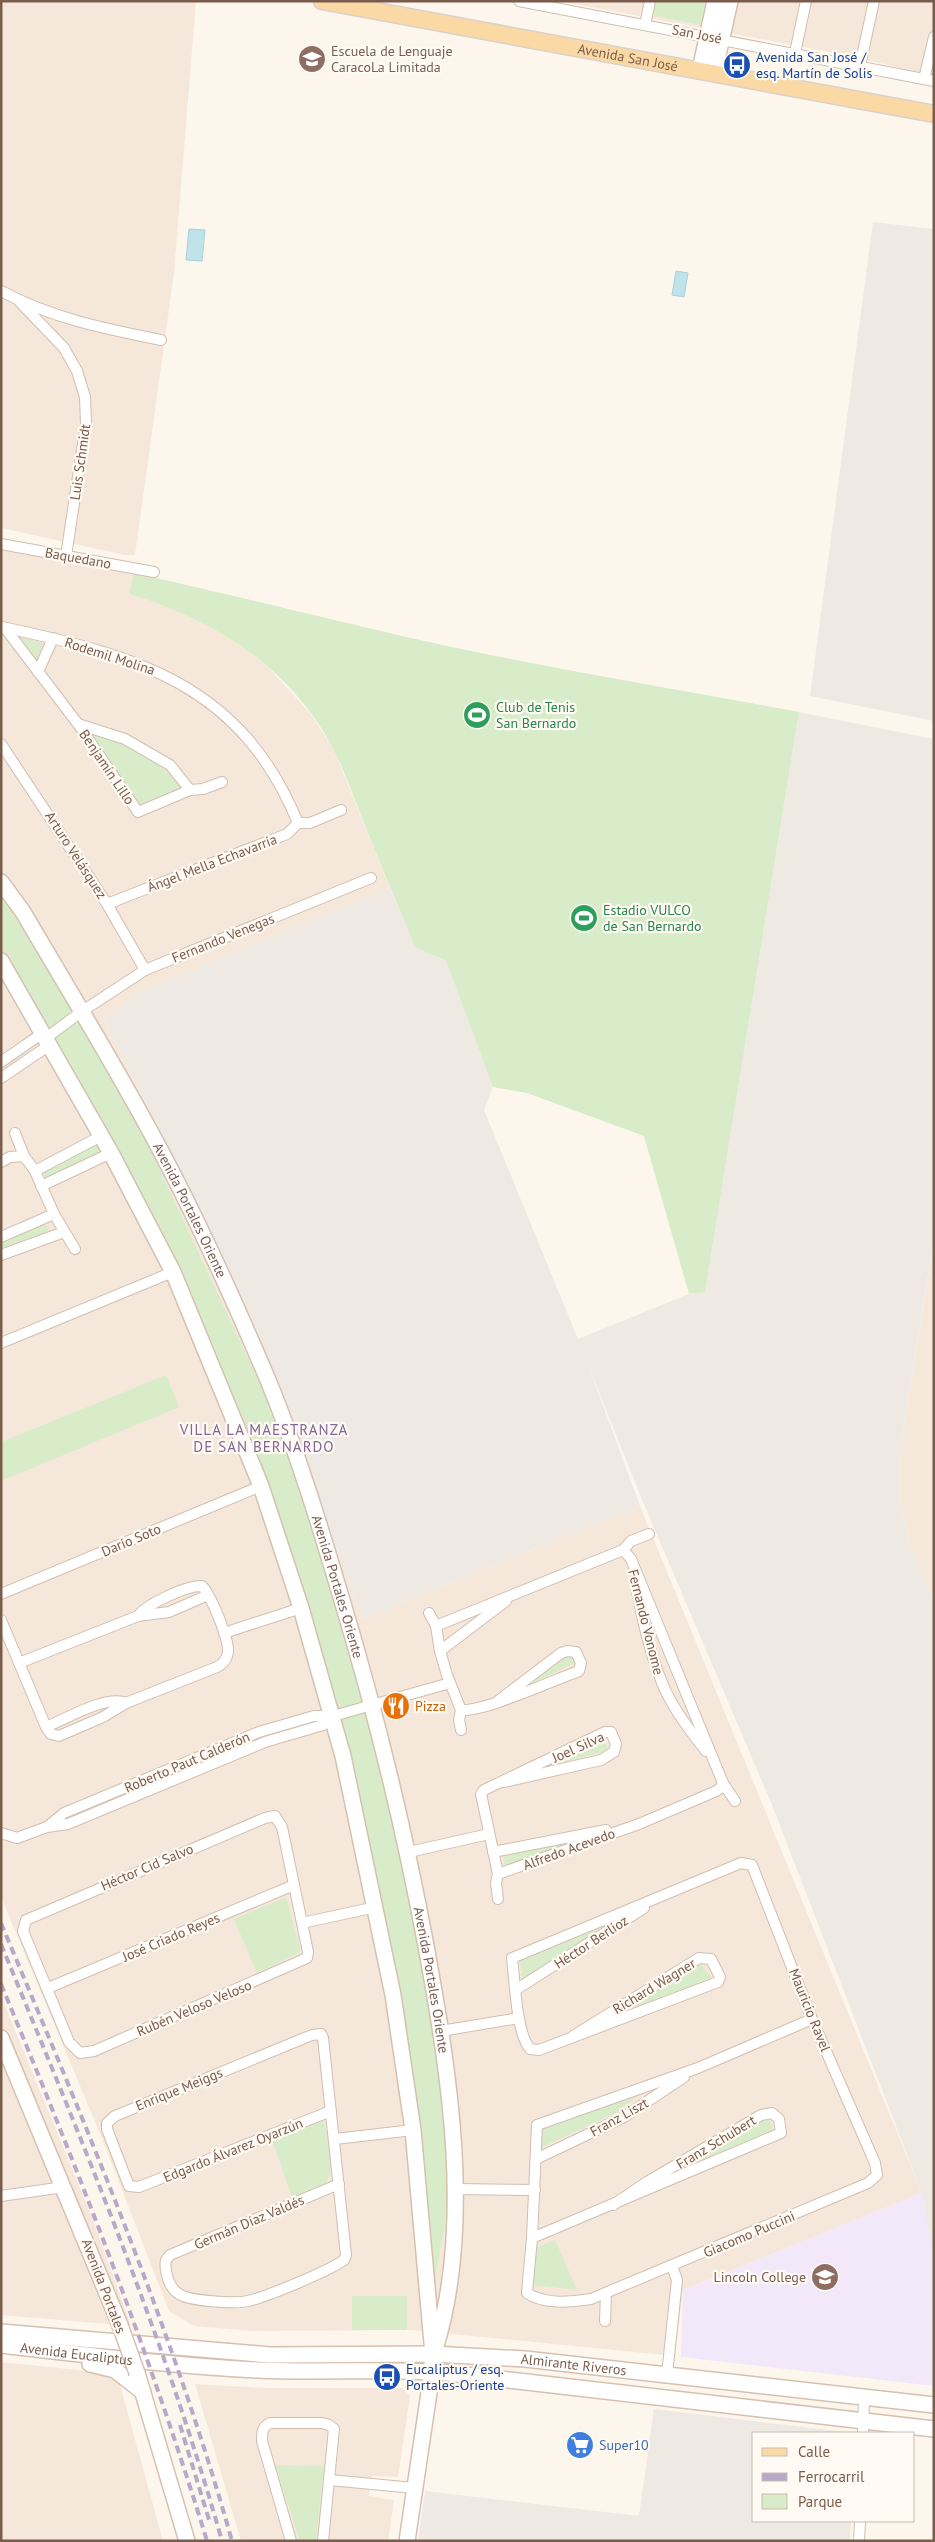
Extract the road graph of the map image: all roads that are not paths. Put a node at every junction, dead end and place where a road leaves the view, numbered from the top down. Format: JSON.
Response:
{"nodes":[{"id":1,"x":322,"y":1,"type":"edge"},
{"id":2,"x":519,"y":1,"type":"edge"},
{"id":3,"x":582,"y":1,"type":"edge"},
{"id":4,"x":650,"y":1,"type":"edge"},
{"id":5,"x":716,"y":1,"type":"edge"},
{"id":6,"x":730,"y":1,"type":"edge"},
{"id":7,"x":806,"y":1,"type":"edge"},
{"id":8,"x":874,"y":1,"type":"edge"},
{"id":9,"x":579,"y":12,"type":"junction"},
{"id":10,"x":645,"y":25,"type":"junction"},
{"id":11,"x":934,"y":37,"type":"edge"},
{"id":12,"x":715,"y":38,"type":"junction"},
{"id":13,"x":795,"y":53,"type":"junction"},
{"id":14,"x":860,"y":66,"type":"junction"},
{"id":15,"x":707,"y":72,"type":"junction"},
{"id":16,"x":929,"y":80,"type":"edge"},
{"id":17,"x":934,"y":114,"type":"edge"},
{"id":18,"x":1,"y":291,"type":"edge"},
{"id":19,"x":19,"y":301,"type":"junction"},
{"id":20,"x":161,"y":340,"type":"dead end"},
{"id":21,"x":1,"y":544,"type":"edge"},
{"id":22,"x":66,"y":556,"type":"junction"},
{"id":23,"x":154,"y":572,"type":"dead end"},
{"id":24,"x":3,"y":627,"type":"edge"},
{"id":25,"x":53,"y":638,"type":"junction"},
{"id":26,"x":38,"y":672,"type":"junction"},
{"id":27,"x":78,"y":724,"type":"junction"},
{"id":28,"x":1,"y":744,"type":"edge"},
{"id":29,"x":222,"y":782,"type":"dead end"},
{"id":30,"x":190,"y":790,"type":"junction"},
{"id":31,"x":341,"y":810,"type":"dead end"},
{"id":32,"x":298,"y":823,"type":"junction"},
{"id":33,"x":371,"y":878,"type":"dead end"},
{"id":34,"x":1,"y":882,"type":"edge"},
{"id":35,"x":107,"y":904,"type":"junction"},
{"id":36,"x":1,"y":961,"type":"edge"},
{"id":37,"x":145,"y":970,"type":"junction"},
{"id":38,"x":81,"y":1012,"type":"junction"},
{"id":39,"x":46,"y":1038,"type":"junction"},
{"id":40,"x":1,"y":1062,"type":"edge"},
{"id":41,"x":1,"y":1078,"type":"edge"},
{"id":42,"x":15,"y":1133,"type":"dead end"},
{"id":43,"x":101,"y":1136,"type":"junction"},
{"id":44,"x":111,"y":1153,"type":"junction"},
{"id":45,"x":24,"y":1156,"type":"junction"},
{"id":46,"x":6,"y":1159,"type":"edge"},
{"id":47,"x":35,"y":1171,"type":"junction"},
{"id":48,"x":41,"y":1186,"type":"junction"},
{"id":49,"x":54,"y":1214,"type":"junction"},
{"id":50,"x":64,"y":1232,"type":"junction"},
{"id":51,"x":1,"y":1238,"type":"edge"},
{"id":52,"x":75,"y":1249,"type":"dead end"},
{"id":53,"x":1,"y":1255,"type":"edge"},
{"id":54,"x":173,"y":1272,"type":"junction"},
{"id":55,"x":1,"y":1343,"type":"edge"},
{"id":56,"x":261,"y":1486,"type":"junction"},
{"id":57,"x":649,"y":1534,"type":"dead end"},
{"id":58,"x":623,"y":1550,"type":"junction"},
{"id":59,"x":631,"y":1559,"type":"junction"},
{"id":60,"x":519,"y":1591,"type":"junction"},
{"id":61,"x":1,"y":1594,"type":"edge"},
{"id":62,"x":300,"y":1608,"type":"junction"},
{"id":63,"x":430,"y":1612,"type":"dead end"},
{"id":64,"x":1,"y":1620,"type":"edge"},
{"id":65,"x":436,"y":1626,"type":"junction"},
{"id":66,"x":224,"y":1633,"type":"junction"},
{"id":67,"x":440,"y":1651,"type":"junction"},
{"id":68,"x":19,"y":1663,"type":"junction"},
{"id":69,"x":450,"y":1683,"type":"junction"},
{"id":70,"x":498,"y":1701,"type":"junction"},
{"id":71,"x":126,"y":1703,"type":"junction"},
{"id":72,"x":373,"y":1704,"type":"junction"},
{"id":73,"x":461,"y":1710,"type":"junction"},
{"id":74,"x":334,"y":1716,"type":"junction"},
{"id":75,"x":46,"y":1727,"type":"junction"},
{"id":76,"x":461,"y":1730,"type":"dead end"},
{"id":77,"x":713,"y":1759,"type":"junction"},
{"id":78,"x":504,"y":1782,"type":"junction"},
{"id":79,"x":723,"y":1783,"type":"junction"},
{"id":80,"x":735,"y":1801,"type":"dead end"},
{"id":81,"x":639,"y":1824,"type":"junction"},
{"id":82,"x":1,"y":1833,"type":"edge"},
{"id":83,"x":489,"y":1834,"type":"junction"},
{"id":84,"x":409,"y":1852,"type":"junction"},
{"id":85,"x":492,"y":1852,"type":"junction"},
{"id":86,"x":741,"y":1863,"type":"joint"},
{"id":87,"x":498,"y":1874,"type":"junction"},
{"id":88,"x":294,"y":1885,"type":"junction"},
{"id":89,"x":666,"y":1894,"type":"junction"},
{"id":90,"x":498,"y":1899,"type":"dead end"},
{"id":91,"x":376,"y":1907,"type":"junction"},
{"id":92,"x":302,"y":1923,"type":"junction"},
{"id":93,"x":48,"y":1988,"type":"junction"},
{"id":94,"x":517,"y":1990,"type":"junction"},
{"id":95,"x":520,"y":2018,"type":"junction"},
{"id":96,"x":812,"y":2019,"type":"junction"},
{"id":97,"x":441,"y":2030,"type":"junction"},
{"id":98,"x":573,"y":2036,"type":"junction"},
{"id":99,"x":1,"y":2038,"type":"edge"},
{"id":100,"x":698,"y":2068,"type":"junction"},
{"id":101,"x":331,"y":2111,"type":"junction"},
{"id":102,"x":413,"y":2130,"type":"junction"},
{"id":103,"x":335,"y":2139,"type":"junction"},
{"id":104,"x":536,"y":2159,"type":"junction"},
{"id":105,"x":875,"y":2163,"type":"joint"},
{"id":106,"x":339,"y":2184,"type":"junction"},
{"id":107,"x":64,"y":2187,"type":"junction"},
{"id":108,"x":133,"y":2188,"type":"joint"},
{"id":109,"x":455,"y":2189,"type":"junction"},
{"id":110,"x":535,"y":2190,"type":"junction"},
{"id":111,"x":1,"y":2196,"type":"edge"},
{"id":112,"x":613,"y":2206,"type":"junction"},
{"id":113,"x":532,"y":2238,"type":"junction"},
{"id":114,"x":672,"y":2266,"type":"junction"},
{"id":115,"x":426,"y":2286,"type":"junction"},
{"id":116,"x":447,"y":2289,"type":"junction"},
{"id":117,"x":606,"y":2293,"type":"junction"},
{"id":118,"x":605,"y":2321,"type":"dead end"},
{"id":119,"x":1,"y":2332,"type":"edge"},
{"id":120,"x":1,"y":2346,"type":"edge"},
{"id":121,"x":151,"y":2346,"type":"joint"},
{"id":122,"x":433,"y":2354,"type":"junction"},
{"id":123,"x":1,"y":2356,"type":"edge"},
{"id":124,"x":153,"y":2363,"type":"joint"},
{"id":125,"x":432,"y":2372,"type":"junction"},
{"id":126,"x":667,"y":2375,"type":"junction"},
{"id":127,"x":143,"y":2392,"type":"junction"},
{"id":128,"x":864,"y":2398,"type":"junction"},
{"id":129,"x":934,"y":2405,"type":"edge"},
{"id":130,"x":863,"y":2427,"type":"edge"},
{"id":131,"x":934,"y":2429,"type":"edge"},
{"id":132,"x":330,"y":2480,"type":"junction"},
{"id":133,"x":414,"y":2488,"type":"junction"},
{"id":134,"x":860,"y":2522,"type":"edge"},
{"id":135,"x":187,"y":2541,"type":"edge"},
{"id":136,"x":291,"y":2541,"type":"edge"},
{"id":137,"x":323,"y":2541,"type":"edge"},
{"id":138,"x":407,"y":2541,"type":"edge"},
{"id":139,"x":859,"y":2541,"type":"edge"}],
"edges":[{"from":1,"to":15,"type":"main road","name":"Avenida San José"},
{"from":2,"to":9,"type":"street","name":"San José"},
{"from":3,"to":9,"type":"street"},
{"from":4,"to":10,"type":"street"},
{"from":5,"to":12,"type":"street"},
{"from":6,"to":12,"type":"street"},
{"from":7,"to":13,"type":"street"},
{"from":8,"to":14,"type":"street"},
{"from":9,"to":10,"type":"street","name":"San José"},
{"from":10,"to":12,"type":"street","name":"San José"},
{"from":11,"to":16,"type":"street"},
{"from":12,"to":13,"type":"street","name":"San José"},
{"from":12,"to":15,"type":"street"},
{"from":13,"to":14,"type":"street","name":"San José"},
{"from":14,"to":16,"type":"street","name":"San José"},
{"from":15,"to":17,"type":"main road","name":"Avenida San José"},
{"from":18,"to":19,"type":"street"},
{"from":19,"to":20,"type":"street"},
{"from":19,"to":22,"type":"street","name":"Luis Schmidt"},
{"from":21,"to":22,"type":"street","name":"Baquedano"},
{"from":22,"to":23,"type":"street","name":"Baquedano"},
{"from":24,"to":25,"type":"street","name":"Rodemil Molina"},
{"from":24,"to":26,"type":"street","name":"Benjamín Lillo"},
{"from":25,"to":26,"type":"street"},
{"from":25,"to":32,"type":"street","name":"Rodemil Molina"},
{"from":26,"to":27,"type":"street","name":"Benjamín Lillo"},
{"from":27,"to":30,"type":"street","name":"Benjamín Lillo"},
{"from":27,"to":30,"type":"street","name":"Benjamín Lillo"},
{"from":28,"to":35,"type":"street","name":"Arturo Velásquez"},
{"from":29,"to":30,"type":"street","name":"Benjamín Lillo"},
{"from":31,"to":32,"type":"street","name":"Ángel Mella Echavarría"},
{"from":32,"to":35,"type":"street","name":"Ángel Mella Echavarría"},
{"from":33,"to":37,"type":"street","name":"Fernando Venegas"},
{"from":34,"to":38,"type":"street","name":"Avenida Portales Oriente"},
{"from":35,"to":37,"type":"street","name":"Arturo Velásquez"},
{"from":36,"to":39,"type":"street","name":"Avenida Portales Oriente"},
{"from":37,"to":38,"type":"street","name":"Fernando Venegas"},
{"from":38,"to":39,"type":"street"},
{"from":38,"to":72,"type":"street","name":"Avenida Portales Oriente"},
{"from":39,"to":40,"type":"street"},
{"from":39,"to":41,"type":"street"},
{"from":39,"to":43,"type":"street","name":"Avenida Portales Oriente"},
{"from":42,"to":45,"type":"street"},
{"from":43,"to":44,"type":"street","name":"Avenida Portales Oriente"},
{"from":43,"to":47,"type":"street"},
{"from":44,"to":48,"type":"street"},
{"from":44,"to":54,"type":"street","name":"Avenida Portales Oriente"},
{"from":45,"to":46,"type":"street"},
{"from":45,"to":47,"type":"street"},
{"from":47,"to":48,"type":"street"},
{"from":48,"to":49,"type":"street"},
{"from":49,"to":50,"type":"street"},
{"from":49,"to":51,"type":"street"},
{"from":50,"to":52,"type":"street"},
{"from":50,"to":53,"type":"street"},
{"from":54,"to":55,"type":"street"},
{"from":54,"to":56,"type":"street","name":"Avenida Portales Oriente"},
{"from":56,"to":61,"type":"street","name":"Darío Soto"},
{"from":56,"to":62,"type":"street","name":"Avenida Portales Oriente"},
{"from":57,"to":58,"type":"street"},
{"from":58,"to":59,"type":"street","name":"Fernando Vonome"},
{"from":58,"to":60,"type":"street"},
{"from":59,"to":77,"type":"street","name":"Fernando Vonome"},
{"from":59,"to":77,"type":"street","name":"Fernando Vonome"},
{"from":60,"to":65,"type":"street"},
{"from":60,"to":67,"type":"street"},
{"from":62,"to":66,"type":"street"},
{"from":62,"to":74,"type":"street","name":"Avenida Portales Oriente"},
{"from":63,"to":65,"type":"street"},
{"from":64,"to":68,"type":"street"},
{"from":65,"to":67,"type":"street"},
{"from":66,"to":68,"type":"street"},
{"from":66,"to":71,"type":"street"},
{"from":67,"to":69,"type":"street"},
{"from":68,"to":75,"type":"street"},
{"from":69,"to":72,"type":"street","name":"Roberto Paut Calderón"},
{"from":69,"to":73,"type":"street"},
{"from":70,"to":70,"type":"street"},
{"from":70,"to":73,"type":"street"},
{"from":71,"to":75,"type":"street"},
{"from":71,"to":75,"type":"street"},
{"from":72,"to":74,"type":"street","name":"Roberto Paut Calderón"},
{"from":72,"to":84,"type":"street","name":"Avenida Portales Oriente"},
{"from":73,"to":76,"type":"street"},
{"from":74,"to":82,"type":"street","name":"Roberto Paut Calderón"},
{"from":74,"to":91,"type":"street","name":"Avenida Portales Oriente"},
{"from":77,"to":79,"type":"street","name":"Fernando Vonome"},
{"from":78,"to":78,"type":"street","name":"Joel Silva"},
{"from":78,"to":83,"type":"street","name":"Joel Silva"},
{"from":79,"to":80,"type":"street","name":"Fernando Vonome"},
{"from":79,"to":81,"type":"street","name":"Alfredo Acevedo"},
{"from":81,"to":85,"type":"street","name":"Alfredo Acevedo"},
{"from":81,"to":87,"type":"street","name":"Alfredo Acevedo"},
{"from":83,"to":84,"type":"street"},
{"from":83,"to":85,"type":"street"},
{"from":84,"to":97,"type":"street","name":"Avenida Portales Oriente"},
{"from":85,"to":87,"type":"street"},
{"from":86,"to":89,"type":"street","name":"Héctor Berlioz"},
{"from":86,"to":96,"type":"street","name":"Mauricio Ravel"},
{"from":87,"to":90,"type":"street"},
{"from":88,"to":92,"type":"street"},
{"from":88,"to":93,"type":"street","name":"José Criado Reyes"},
{"from":88,"to":93,"type":"street","name":"Héctor Cid Salvo"},
{"from":89,"to":94,"type":"street","name":"Héctor Berlioz"},
{"from":89,"to":94,"type":"street","name":"Héctor Berlioz"},
{"from":91,"to":92,"type":"street"},
{"from":91,"to":102,"type":"street","name":"Avenida Portales Oriente"},
{"from":92,"to":93,"type":"street","name":"Rubén Veloso Veloso"},
{"from":94,"to":95,"type":"street"},
{"from":95,"to":97,"type":"street"},
{"from":95,"to":98,"type":"street","name":"Richard Wagner"},
{"from":96,"to":100,"type":"street","name":"Franz Liszt"},
{"from":96,"to":105,"type":"street","name":"Mauricio Ravel"},
{"from":97,"to":109,"type":"street","name":"Avenida Portales Oriente"},
{"from":98,"to":98,"type":"street","name":"Richard Wagner"},
{"from":99,"to":107,"type":"street","name":"Avenida Portales"},
{"from":100,"to":104,"type":"street","name":"Franz Liszt"},
{"from":100,"to":104,"type":"street","name":"Franz Liszt"},
{"from":101,"to":103,"type":"street"},
{"from":101,"to":108,"type":"street","name":"Edgardo Álvarez Oyarzún"},
{"from":101,"to":108,"type":"street","name":"Enrique Meiggs"},
{"from":102,"to":103,"type":"street"},
{"from":102,"to":115,"type":"street","name":"Avenida Portales Oriente"},
{"from":103,"to":106,"type":"street"},
{"from":104,"to":110,"type":"street"},
{"from":105,"to":114,"type":"street","name":"Giacomo Puccini"},
{"from":106,"to":106,"type":"street","name":"Germán Díaz Valdés"},
{"from":107,"to":111,"type":"street"},
{"from":107,"to":127,"type":"street","name":"Avenida Portales","bridge":true},
{"from":109,"to":110,"type":"street"},
{"from":109,"to":116,"type":"street","name":"Avenida Portales Oriente"},
{"from":110,"to":113,"type":"street"},
{"from":112,"to":112,"type":"street","name":"Franz Schubert"},
{"from":112,"to":113,"type":"street","name":"Franz Schubert"},
{"from":113,"to":117,"type":"street","name":"Giacomo Puccini"},
{"from":114,"to":117,"type":"street","name":"Giacomo Puccini"},
{"from":114,"to":126,"type":"street"},
{"from":115,"to":116,"type":"street"},
{"from":115,"to":122,"type":"street","name":"Avenida Portales Oriente"},
{"from":116,"to":122,"type":"street","name":"Avenida Portales Oriente"},
{"from":117,"to":118,"type":"street"},
{"from":119,"to":121,"type":"street","name":"Avenida Eucaliptus"},
{"from":120,"to":124,"type":"street","name":"Avenida Eucaliptus"},
{"from":121,"to":122,"type":"street","name":"Almirante Riveros"},
{"from":122,"to":125,"type":"street","name":"Avenida Portales Oriente"},
{"from":122,"to":126,"type":"street","name":"Almirante Riveros"},
{"from":123,"to":127,"type":"street"},
{"from":124,"to":125,"type":"street","name":"Almirante Riveros"},
{"from":125,"to":130,"type":"street","name":"Almirante Riveros"},
{"from":125,"to":133,"type":"street","name":"Avenida Portales Oriente"},
{"from":126,"to":128,"type":"street","name":"Almirante Riveros"},
{"from":127,"to":135,"type":"street","name":"Avenida Portales"},
{"from":128,"to":129,"type":"street","name":"Almirante Riveros"},
{"from":128,"to":130,"type":"street"},
{"from":130,"to":131,"type":"street","name":"Almirante Riveros"},
{"from":132,"to":133,"type":"street"},
{"from":132,"to":136,"type":"street"},
{"from":132,"to":137,"type":"street"},
{"from":133,"to":138,"type":"street","name":"Avenida Portales Oriente"},
{"from":134,"to":139,"type":"street"}]}
